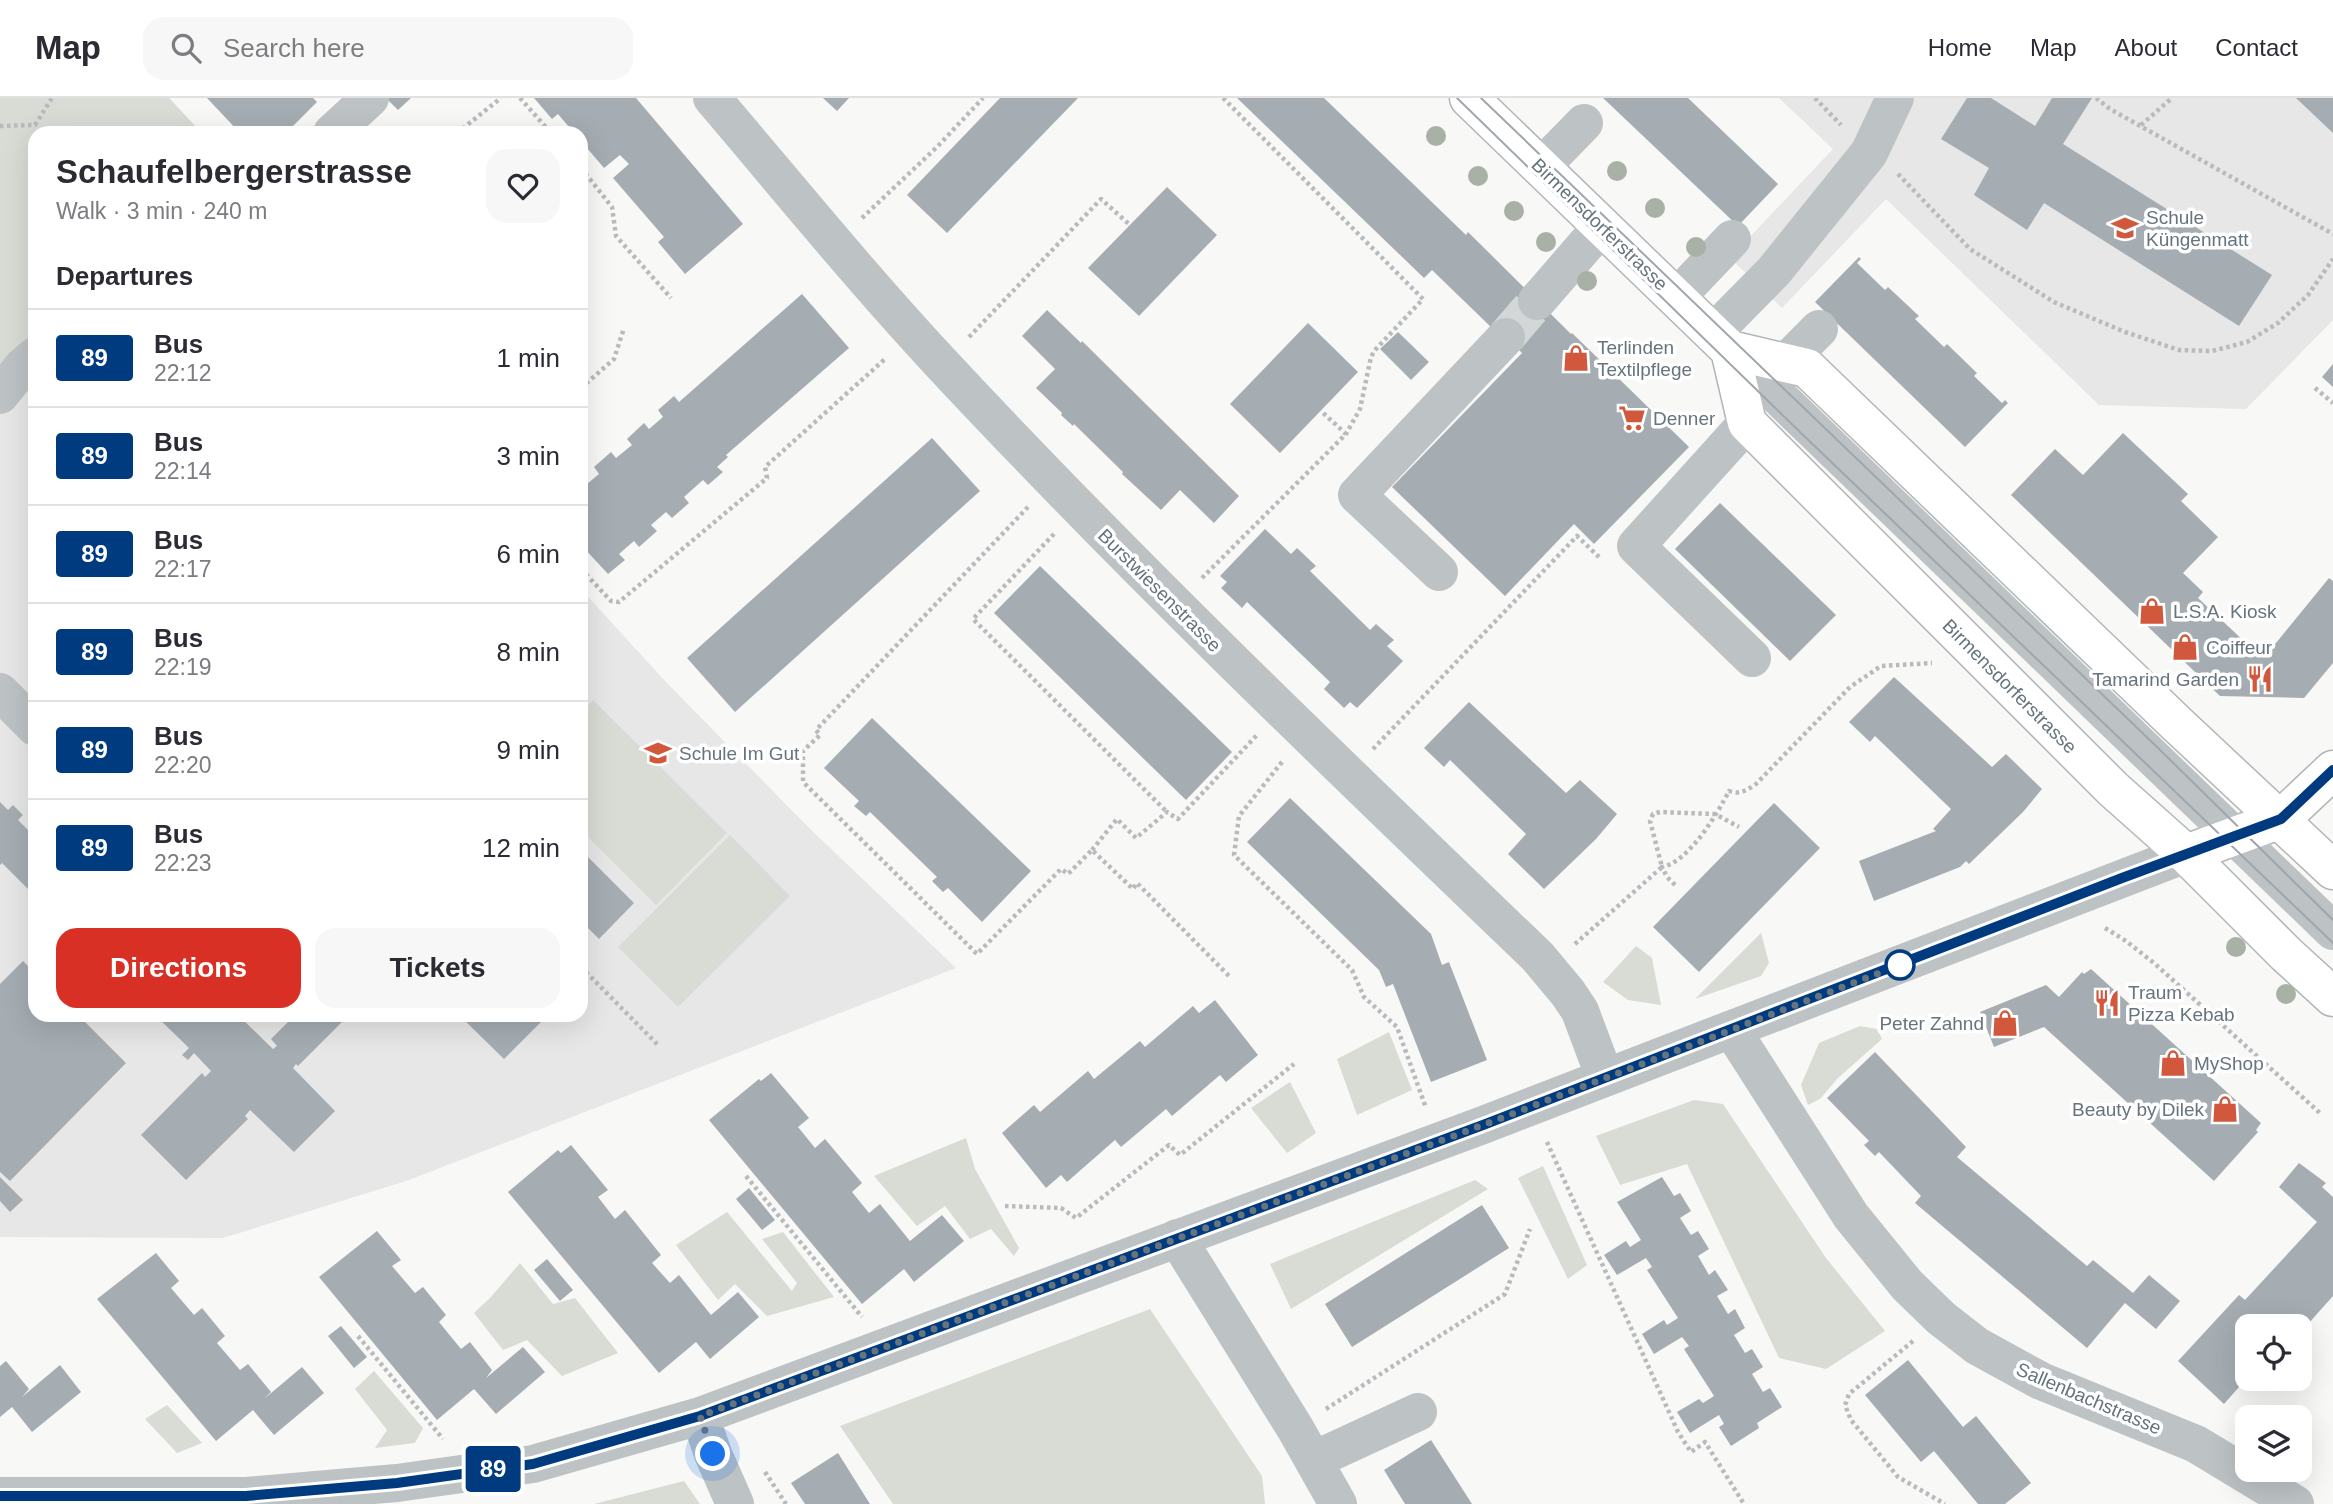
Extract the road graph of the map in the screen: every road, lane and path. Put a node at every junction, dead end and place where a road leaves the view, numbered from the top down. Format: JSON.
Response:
{"nodes":[{"id":1,"x":52,"y":98,"type":"edge"},
{"id":2,"x":370,"y":98,"type":"edge"},
{"id":3,"x":501,"y":98,"type":"edge"},
{"id":4,"x":520,"y":98,"type":"edge"},
{"id":5,"x":712,"y":98,"type":"edge"},
{"id":6,"x":983,"y":98,"type":"edge"},
{"id":7,"x":1223,"y":98,"type":"edge"},
{"id":8,"x":1895,"y":98,"type":"edge"},
{"id":9,"x":2096,"y":98,"type":"edge"},
{"id":10,"x":2172,"y":98,"type":"edge"},
{"id":11,"x":1482,"y":102,"type":"edge"},
{"id":12,"x":1584,"y":123,"type":"dead end"},
{"id":13,"x":2141,"y":125,"type":"junction"},
{"id":14,"x":0,"y":126,"type":"edge"},
{"id":15,"x":340,"y":126,"type":"edge"},
{"id":16,"x":466,"y":126,"type":"edge"},
{"id":17,"x":545,"y":126,"type":"edge"},
{"id":18,"x":1869,"y":153,"type":"junction"},
{"id":19,"x":1541,"y":167,"type":"junction"},
{"id":20,"x":588,"y":177,"type":"edge"},
{"id":21,"x":861,"y":219,"type":"dead end"},
{"id":22,"x":1129,"y":225,"type":"dead end"},
{"id":23,"x":1602,"y":226,"type":"junction"},
{"id":24,"x":2333,"y":234,"type":"edge"},
{"id":25,"x":1732,"y":239,"type":"dead end"},
{"id":26,"x":2333,"y":260,"type":"edge"},
{"id":27,"x":671,"y":298,"type":"dead end"},
{"id":28,"x":1676,"y":298,"type":"junction"},
{"id":29,"x":1537,"y":301,"type":"tunnel mouth"},
{"id":30,"x":624,"y":328,"type":"dead end"},
{"id":31,"x":1819,"y":329,"type":"dead end"},
{"id":32,"x":1506,"y":337,"type":"tunnel mouth"},
{"id":33,"x":968,"y":338,"type":"dead end"},
{"id":34,"x":1721,"y":341,"type":"junction"},
{"id":35,"x":886,"y":358,"type":"dead end"},
{"id":36,"x":28,"y":362,"type":"edge"},
{"id":37,"x":1786,"y":363,"type":"junction"},
{"id":38,"x":588,"y":382,"type":"edge"},
{"id":39,"x":2315,"y":388,"type":"dead end"},
{"id":40,"x":0,"y":395,"type":"edge"},
{"id":41,"x":2333,"y":403,"type":"edge"},
{"id":42,"x":1321,"y":411,"type":"dead end"},
{"id":43,"x":1747,"y":423,"type":"junction"},
{"id":44,"x":1346,"y":434,"type":"junction"},
{"id":45,"x":1037,"y":498,"type":"dead end"},
{"id":46,"x":1055,"y":532,"type":"dead end"},
{"id":47,"x":1603,"y":561,"type":"dead end"},
{"id":48,"x":1439,"y":572,"type":"dead end"},
{"id":49,"x":588,"y":576,"type":"edge"},
{"id":50,"x":1201,"y":579,"type":"dead end"},
{"id":51,"x":1752,"y":659,"type":"dead end"},
{"id":52,"x":1940,"y":662,"type":"dead end"},
{"id":53,"x":0,"y":692,"type":"edge"},
{"id":54,"x":28,"y":720,"type":"edge"},
{"id":55,"x":1259,"y":733,"type":"dead end"},
{"id":56,"x":1285,"y":758,"type":"dead end"},
{"id":57,"x":2333,"y":770,"type":"edge"},
{"id":58,"x":1348,"y":774,"type":"junction"},
{"id":59,"x":1167,"y":812,"type":"junction"},
{"id":60,"x":1715,"y":814,"type":"junction"},
{"id":61,"x":2281,"y":819,"type":"junction"},
{"id":62,"x":1739,"y":827,"type":"dead end"},
{"id":63,"x":2234,"y":836,"type":"junction"},
{"id":64,"x":1092,"y":850,"type":"junction"},
{"id":65,"x":2186,"y":854,"type":"junction"},
{"id":66,"x":1662,"y":867,"type":"junction"},
{"id":67,"x":2333,"y":870,"type":"edge"},
{"id":68,"x":1675,"y":885,"type":"dead end"},
{"id":69,"x":2105,"y":928,"type":"dead end"},
{"id":70,"x":2333,"y":931,"type":"edge"},
{"id":71,"x":1574,"y":945,"type":"dead end"},
{"id":72,"x":588,"y":974,"type":"edge"},
{"id":73,"x":1231,"y":978,"type":"dead end"},
{"id":74,"x":2333,"y":997,"type":"edge"},
{"id":75,"x":1732,"y":1030,"type":"junction"},
{"id":76,"x":659,"y":1046,"type":"dead end"},
{"id":77,"x":1294,"y":1063,"type":"dead end"},
{"id":78,"x":1605,"y":1078,"type":"junction"},
{"id":79,"x":2321,"y":1114,"type":"dead end"},
{"id":80,"x":1545,"y":1138,"type":"dead end"},
{"id":81,"x":1439,"y":1141,"type":"junction"},
{"id":82,"x":746,"y":1176,"type":"dead end"},
{"id":83,"x":1005,"y":1206,"type":"dead end"},
{"id":84,"x":1530,"y":1229,"type":"dead end"},
{"id":85,"x":1177,"y":1238,"type":"junction"},
{"id":86,"x":863,"y":1318,"type":"dead end"},
{"id":87,"x":1941,"y":1318,"type":"junction"},
{"id":88,"x":358,"y":1336,"type":"dead end"},
{"id":89,"x":1418,"y":1412,"type":"dead end"},
{"id":90,"x":700,"y":1416,"type":"junction"},
{"id":91,"x":1304,"y":1444,"type":"junction"},
{"id":92,"x":475,"y":1472,"type":"junction"},
{"id":93,"x":0,"y":1496,"type":"edge"},
{"id":94,"x":155,"y":1500,"type":"edge"},
{"id":95,"x":735,"y":1504,"type":"edge"},
{"id":96,"x":1338,"y":1504,"type":"edge"},
{"id":97,"x":1744,"y":1504,"type":"edge"},
{"id":98,"x":1945,"y":1504,"type":"edge"},
{"id":99,"x":2295,"y":1504,"type":"edge"}],
"edges":[{"from":1,"to":14,"type":"path"},
{"from":2,"to":15,"type":"street"},
{"from":3,"to":16,"type":"path"},
{"from":4,"to":17,"type":"path"},
{"from":5,"to":58,"type":"street","name":"Burstwiesenstrasse"},
{"from":6,"to":21,"type":"path"},
{"from":7,"to":44,"type":"path"},
{"from":8,"to":18,"type":"street"},
{"from":9,"to":13,"type":"path"},
{"from":10,"to":13,"type":"path"},
{"from":11,"to":19,"type":"main road","name":"Birmensdorferstrasse"},
{"from":12,"to":19,"type":"street"},
{"from":13,"to":24,"type":"path"},
{"from":18,"to":26,"type":"path"},
{"from":18,"to":34,"type":"street"},
{"from":19,"to":23,"type":"main road","name":"Birmensdorferstrasse"},
{"from":20,"to":27,"type":"path"},
{"from":22,"to":33,"type":"path"},
{"from":23,"to":28,"type":"main road","name":"Birmensdorferstrasse"},
{"from":23,"to":29,"type":"street"},
{"from":25,"to":28,"type":"street"},
{"from":28,"to":34,"type":"main road","name":"Birmensdorferstrasse"},
{"from":30,"to":38,"type":"path"},
{"from":31,"to":37,"type":"street"},
{"from":32,"to":48,"type":"street"},
{"from":34,"to":37,"type":"main road","name":"Birmensdorferstrasse"},
{"from":34,"to":43,"type":"main road"},
{"from":34,"to":63,"type":"street","name":"Birmensdorferstrasse"},
{"from":35,"to":49,"type":"path"},
{"from":36,"to":40,"type":"street"},
{"from":37,"to":61,"type":"main road","name":"Birmensdorferstrasse"},
{"from":39,"to":41,"type":"path"},
{"from":42,"to":44,"type":"path"},
{"from":43,"to":51,"type":"street"},
{"from":43,"to":65,"type":"main road","name":"Birmensdorferstrasse"},
{"from":44,"to":50,"type":"path"},
{"from":45,"to":64,"type":"path"},
{"from":46,"to":59,"type":"path"},
{"from":47,"to":58,"type":"path"},
{"from":52,"to":60,"type":"path"},
{"from":53,"to":54,"type":"street"},
{"from":55,"to":59,"type":"path"},
{"from":56,"to":81,"type":"path"},
{"from":57,"to":61,"type":"main road"},
{"from":58,"to":78,"type":"street","name":"Burstwiesenstrasse"},
{"from":59,"to":64,"type":"path"},
{"from":60,"to":62,"type":"path"},
{"from":60,"to":66,"type":"path"},
{"from":60,"to":66,"type":"path"},
{"from":61,"to":63,"type":"main road"},
{"from":61,"to":67,"type":"main road","name":"Birmensdorferstrasse"},
{"from":63,"to":65,"type":"main road"},
{"from":63,"to":70,"type":"street","name":"Birmensdorferstrasse"},
{"from":64,"to":73,"type":"path"},
{"from":65,"to":74,"type":"main road","name":"Birmensdorferstrasse"},
{"from":65,"to":75,"type":"street"},
{"from":66,"to":68,"type":"path"},
{"from":66,"to":71,"type":"path"},
{"from":69,"to":79,"type":"path"},
{"from":72,"to":76,"type":"path"},
{"from":75,"to":78,"type":"street"},
{"from":75,"to":87,"type":"street","name":"Sallenbachstrasse"},
{"from":77,"to":83,"type":"path"},
{"from":78,"to":81,"type":"street"},
{"from":80,"to":97,"type":"path"},
{"from":81,"to":85,"type":"street"},
{"from":82,"to":86,"type":"path"},
{"from":84,"to":91,"type":"path"},
{"from":85,"to":90,"type":"street"},
{"from":85,"to":91,"type":"street"},
{"from":87,"to":98,"type":"path"},
{"from":87,"to":99,"type":"street","name":"Sallenbachstrasse"},
{"from":88,"to":92,"type":"path"},
{"from":89,"to":91,"type":"street"},
{"from":90,"to":92,"type":"street"},
{"from":90,"to":95,"type":"street"},
{"from":91,"to":96,"type":"street"},
{"from":92,"to":94,"type":"street"},
{"from":93,"to":94,"type":"street"}]}
